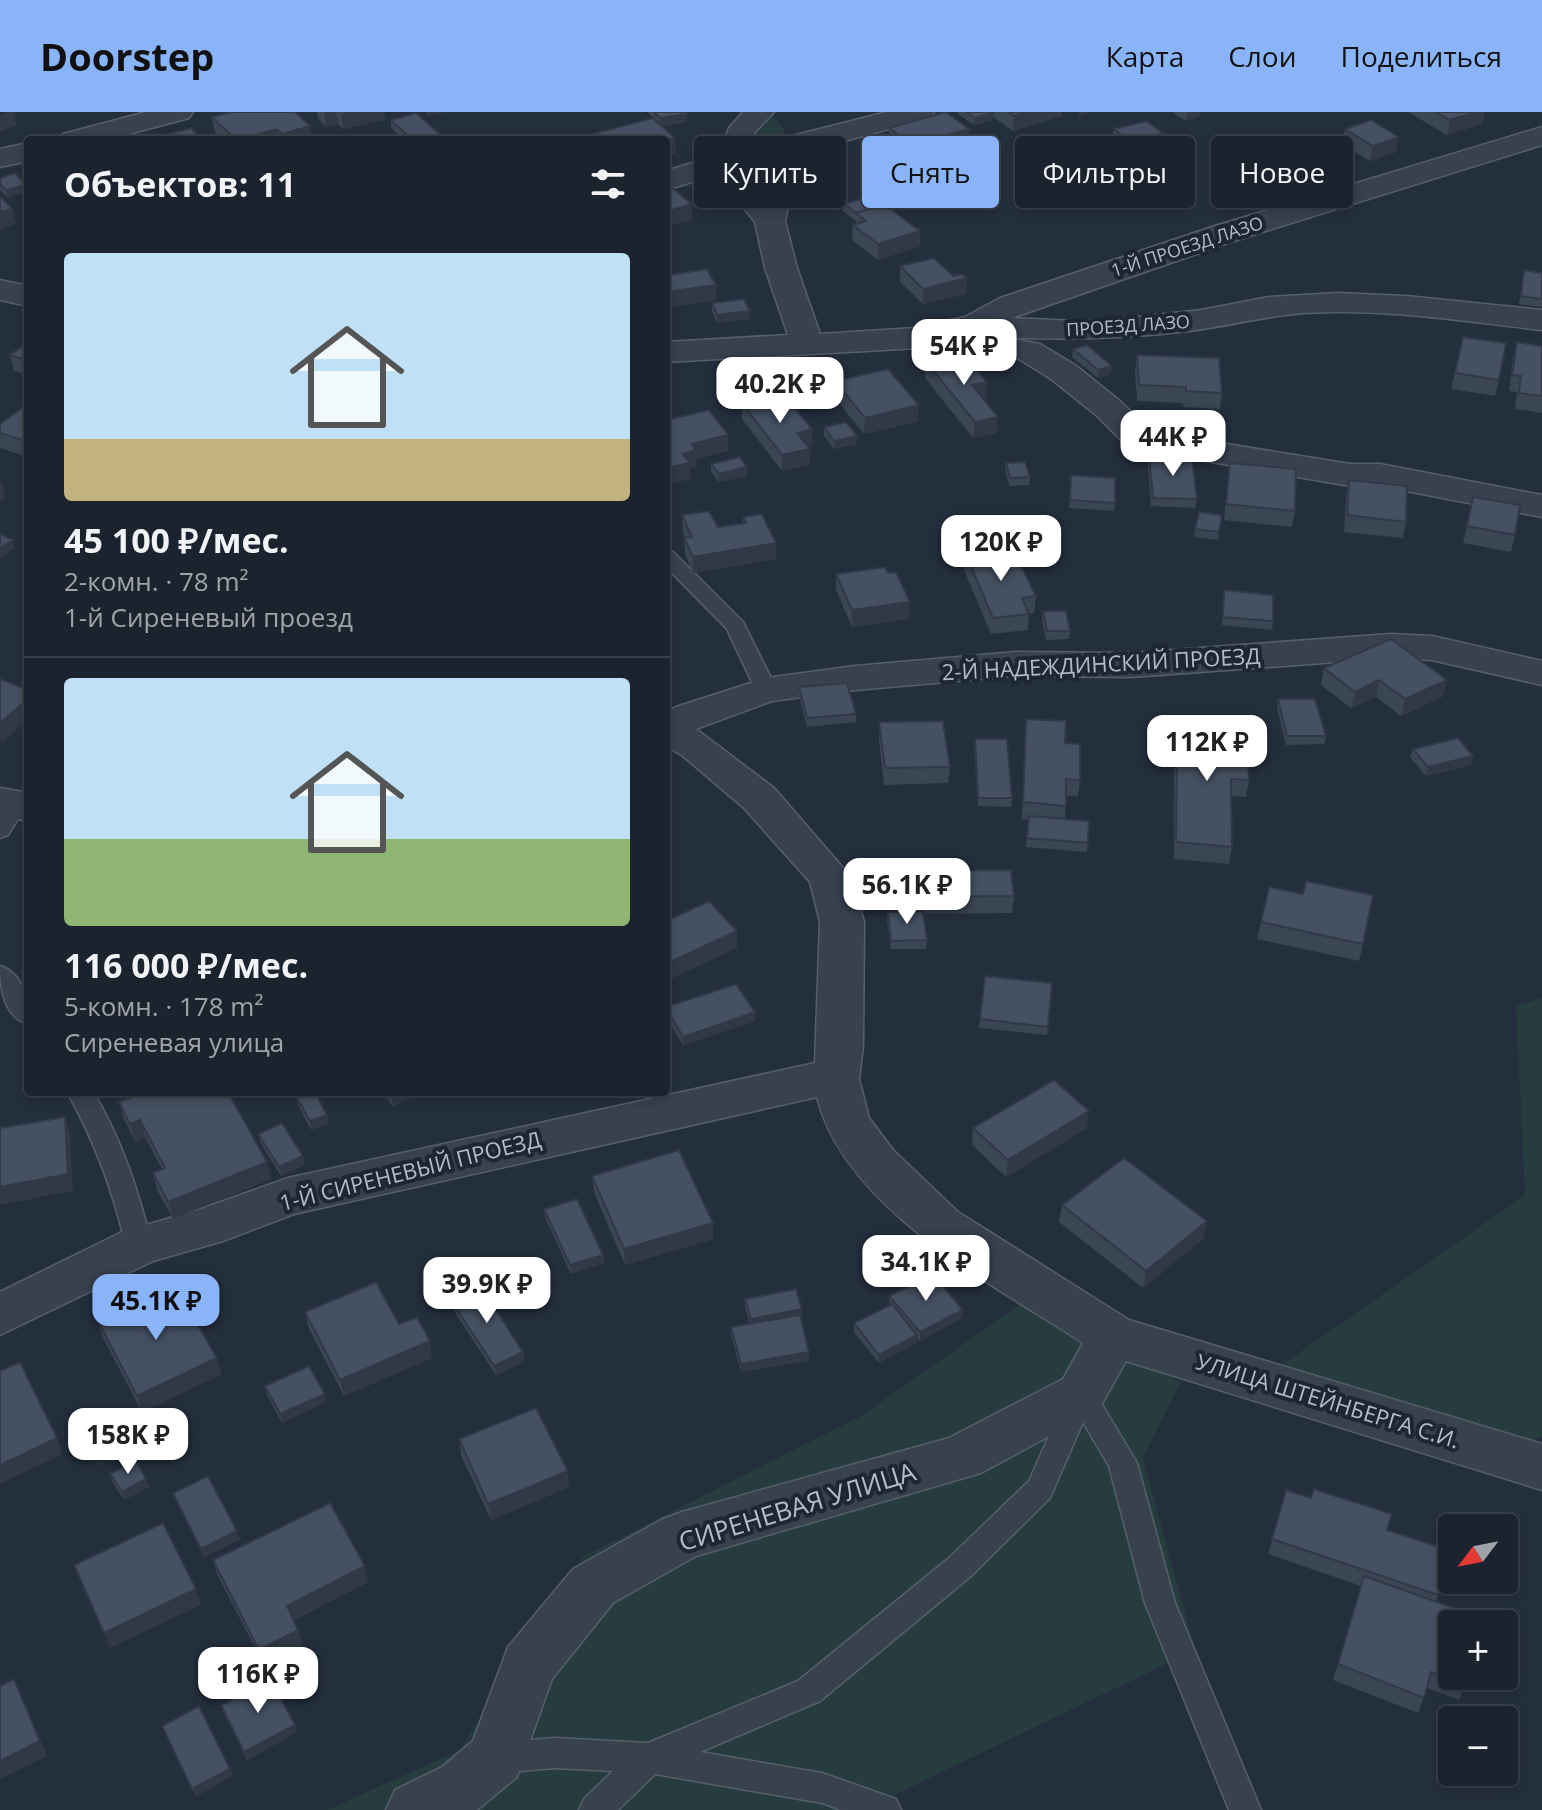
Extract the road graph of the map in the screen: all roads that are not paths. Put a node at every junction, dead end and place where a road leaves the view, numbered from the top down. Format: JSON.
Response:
{"nodes":[{"id":1,"x":179,"y":112,"type":"edge"},
{"id":2,"x":760,"y":112,"type":"edge"},
{"id":3,"x":778,"y":112,"type":"edge"},
{"id":4,"x":920,"y":112,"type":"edge"},
{"id":5,"x":88,"y":136,"type":"edge"},
{"id":6,"x":739,"y":136,"type":"edge"},
{"id":7,"x":788,"y":136,"type":"edge"},
{"id":8,"x":832,"y":136,"type":"edge"},
{"id":9,"x":1542,"y":136,"type":"edge"},
{"id":10,"x":24,"y":153,"type":"edge"},
{"id":11,"x":0,"y":158,"type":"edge"},
{"id":12,"x":694,"y":172,"type":"edge"},
{"id":13,"x":670,"y":180,"type":"edge"},
{"id":14,"x":760,"y":208,"type":"edge"},
{"id":15,"x":773,"y":208,"type":"edge"},
{"id":16,"x":770,"y":221,"type":"junction"},
{"id":17,"x":0,"y":290,"type":"edge"},
{"id":18,"x":24,"y":295,"type":"edge"},
{"id":19,"x":1542,"y":320,"type":"edge"},
{"id":20,"x":975,"y":325,"type":"junction"},
{"id":21,"x":919,"y":338,"type":"junction"},
{"id":22,"x":807,"y":342,"type":"junction"},
{"id":23,"x":670,"y":352,"type":"edge"},
{"id":24,"x":1542,"y":506,"type":"edge"},
{"id":25,"x":670,"y":560,"type":"edge"},
{"id":26,"x":1542,"y":673,"type":"edge"},
{"id":27,"x":766,"y":690,"type":"junction"},
{"id":28,"x":670,"y":727,"type":"edge"},
{"id":29,"x":670,"y":731,"type":"edge"},
{"id":30,"x":0,"y":975,"type":"edge"},
{"id":31,"x":24,"y":1009,"type":"edge"},
{"id":32,"x":836,"y":1079,"type":"junction"},
{"id":33,"x":83,"y":1096,"type":"edge"},
{"id":34,"x":139,"y":1246,"type":"junction"},
{"id":35,"x":0,"y":1315,"type":"edge"},
{"id":36,"x":1113,"y":1336,"type":"junction"},
{"id":37,"x":1081,"y":1394,"type":"junction"},
{"id":38,"x":1542,"y":1467,"type":"edge"},
{"id":39,"x":496,"y":1758,"type":"junction"},
{"id":40,"x":649,"y":1758,"type":"junction"},
{"id":41,"x":422,"y":1809,"type":"edge"},
{"id":42,"x":595,"y":1810,"type":"edge"},
{"id":43,"x":885,"y":1810,"type":"edge"},
{"id":44,"x":1245,"y":1810,"type":"edge"}],
"edges":[{"from":1,"to":5,"type":"street"},
{"from":2,"to":6,"type":"street"},
{"from":3,"to":7,"type":"street"},
{"from":4,"to":8,"type":"street"},
{"from":9,"to":20,"type":"street","name":"1-Й ПРОЕЗД ЛАЗО"},
{"from":10,"to":11,"type":"street"},
{"from":12,"to":13,"type":"street"},
{"from":14,"to":16,"type":"street"},
{"from":15,"to":16,"type":"street"},
{"from":16,"to":22,"type":"street"},
{"from":17,"to":18,"type":"street"},
{"from":19,"to":20,"type":"street","name":"ПРОЕЗД ЛАЗО"},
{"from":20,"to":21,"type":"street","name":"ПРОЕЗД ЛАЗО"},
{"from":21,"to":22,"type":"street","name":"ПРОЕЗД ЛАЗО"},
{"from":21,"to":24,"type":"street"},
{"from":22,"to":23,"type":"street","name":"ПРОЕЗД ЛАЗО"},
{"from":25,"to":27,"type":"lane"},
{"from":26,"to":27,"type":"street","name":"2-Й НАДЕЖДИНСКИЙ ПРОЕЗД"},
{"from":27,"to":28,"type":"street","name":"2-Й НАДЕЖДИНСКИЙ ПРОЕЗД"},
{"from":29,"to":32,"type":"street","name":"УЛИЦА ШТЕЙНБЕРГА С.И."},
{"from":30,"to":31,"type":"lane"},
{"from":32,"to":34,"type":"street","name":"1-Й СИРЕНЕВЫЙ ПРОЕЗД"},
{"from":32,"to":36,"type":"street","name":"УЛИЦА ШТЕЙНБЕРГА С.И."},
{"from":33,"to":34,"type":"lane"},
{"from":34,"to":35,"type":"street","name":"1-Й СИРЕНЕВЫЙ ПРОЕЗД"},
{"from":36,"to":37,"type":"street"},
{"from":36,"to":38,"type":"street","name":"УЛИЦА ШТЕЙНБЕРГА С.И."},
{"from":37,"to":39,"type":"street","name":"СИРЕНЕВАЯ УЛИЦА"},
{"from":37,"to":40,"type":"lane"},
{"from":37,"to":44,"type":"lane"},
{"from":39,"to":40,"type":"lane"},
{"from":39,"to":41,"type":"street","name":"СИРЕНЕВАЯ УЛИЦА"},
{"from":40,"to":42,"type":"lane"},
{"from":40,"to":43,"type":"lane"}]}
